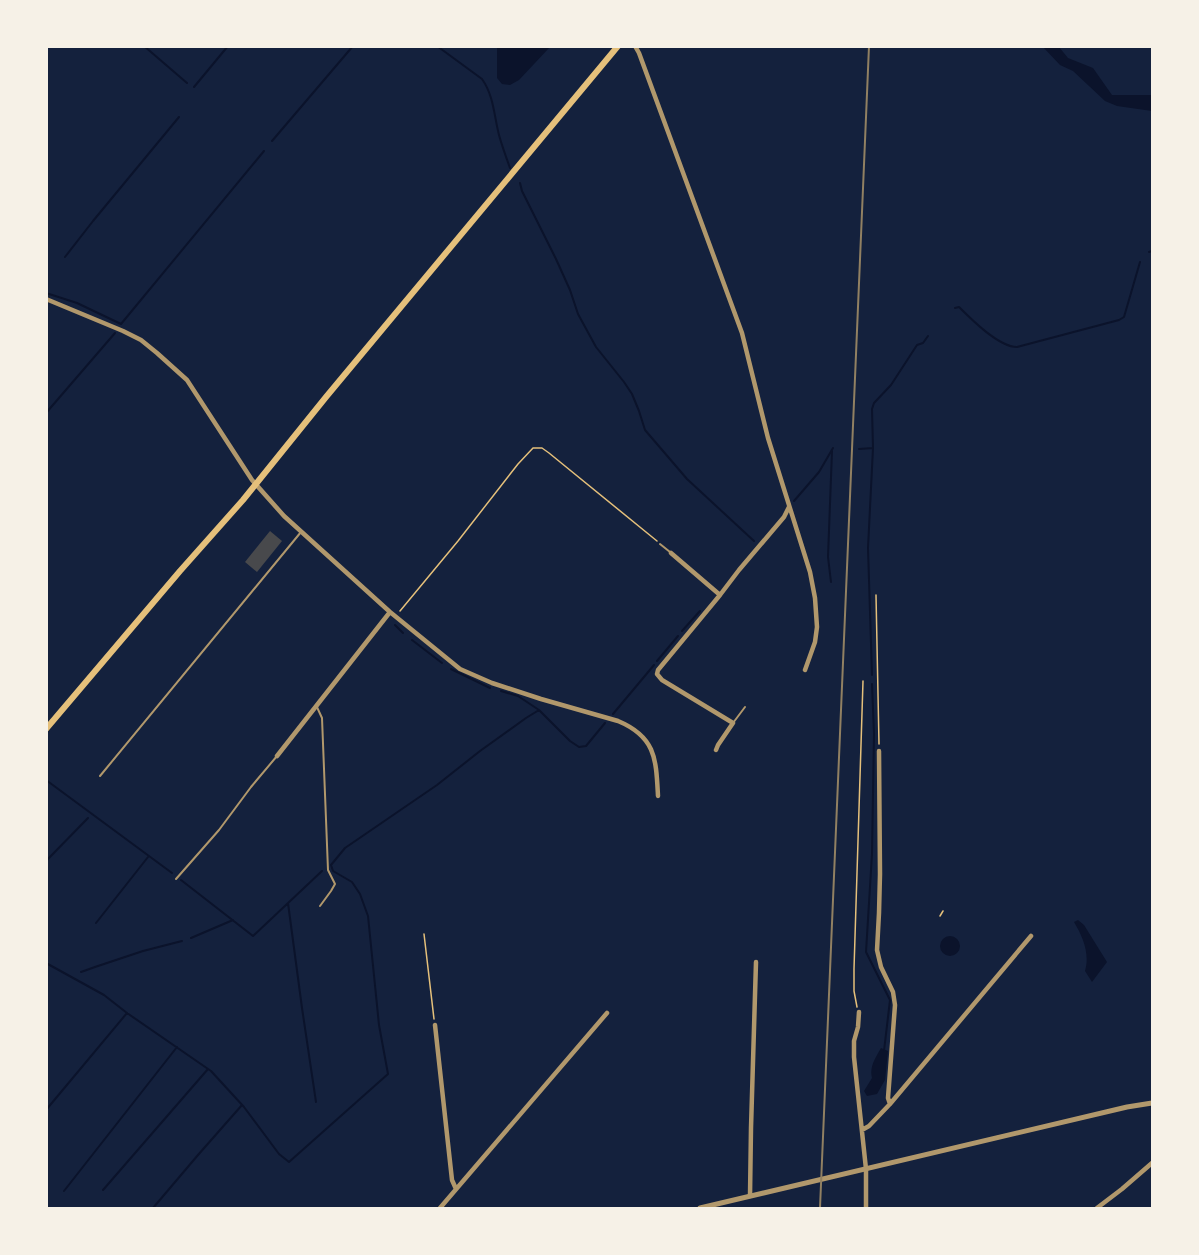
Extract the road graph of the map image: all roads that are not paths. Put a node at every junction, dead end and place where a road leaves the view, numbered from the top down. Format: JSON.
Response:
{"nodes":[{"id":1,"x":618,"y":46,"type":"edge"},
{"id":2,"x":635,"y":46,"type":"edge"},
{"id":3,"x":46,"y":299,"type":"edge"},
{"id":4,"x":255,"y":484,"type":"junction"},
{"id":5,"x":789,"y":507,"type":"junction"},
{"id":6,"x":301,"y":532,"type":"junction"},
{"id":7,"x":660,"y":544,"type":"road end"},
{"id":8,"x":671,"y":553,"type":"joint"},
{"id":9,"x":720,"y":595,"type":"junction"},
{"id":10,"x":390,"y":612,"type":"junction"},
{"id":11,"x":805,"y":670,"type":"dead end"},
{"id":12,"x":316,"y":705,"type":"junction"},
{"id":13,"x":745,"y":707,"type":"dead end"},
{"id":14,"x":733,"y":723,"type":"junction"},
{"id":15,"x":46,"y":729,"type":"edge"},
{"id":16,"x":716,"y":750,"type":"dead end"},
{"id":17,"x":879,"y":751,"type":"road end"},
{"id":18,"x":277,"y":756,"type":"joint"},
{"id":19,"x":100,"y":776,"type":"dead end"},
{"id":20,"x":658,"y":796,"type":"dead end"},
{"id":21,"x":176,"y":879,"type":"dead end"},
{"id":22,"x":320,"y":906,"type":"dead end"},
{"id":23,"x":1031,"y":936,"type":"dead end"},
{"id":24,"x":756,"y":962,"type":"dead end"},
{"id":25,"x":859,"y":1012,"type":"road end"},
{"id":26,"x":607,"y":1013,"type":"dead end"},
{"id":27,"x":435,"y":1025,"type":"road end"},
{"id":28,"x":1152,"y":1103,"type":"edge"},
{"id":29,"x":890,"y":1104,"type":"junction"},
{"id":30,"x":862,"y":1130,"type":"junction"},
{"id":31,"x":1152,"y":1163,"type":"edge"},
{"id":32,"x":866,"y":1169,"type":"junction"},
{"id":33,"x":456,"y":1189,"type":"junction"},
{"id":34,"x":750,"y":1196,"type":"junction"},
{"id":35,"x":440,"y":1209,"type":"edge"},
{"id":36,"x":700,"y":1209,"type":"edge"},
{"id":37,"x":866,"y":1209,"type":"edge"},
{"id":38,"x":1097,"y":1209,"type":"edge"}],
"edges":[{"from":1,"to":4,"type":"main road"},
{"from":2,"to":5,"type":"street"},
{"from":3,"to":4,"type":"street"},
{"from":4,"to":6,"type":"street"},
{"from":4,"to":15,"type":"main road"},
{"from":5,"to":9,"type":"street"},
{"from":5,"to":11,"type":"street"},
{"from":6,"to":10,"type":"street"},
{"from":6,"to":19,"type":"lane"},
{"from":7,"to":8,"type":"lane"},
{"from":8,"to":9,"type":"street"},
{"from":9,"to":14,"type":"street"},
{"from":10,"to":12,"type":"street"},
{"from":10,"to":20,"type":"street"},
{"from":12,"to":18,"type":"street"},
{"from":12,"to":22,"type":"lane"},
{"from":13,"to":14,"type":"lane"},
{"from":14,"to":16,"type":"street"},
{"from":17,"to":29,"type":"street"},
{"from":18,"to":21,"type":"lane"},
{"from":23,"to":29,"type":"street"},
{"from":24,"to":34,"type":"street"},
{"from":25,"to":30,"type":"street"},
{"from":26,"to":33,"type":"street"},
{"from":27,"to":33,"type":"street"},
{"from":28,"to":32,"type":"street"},
{"from":29,"to":30,"type":"street"},
{"from":30,"to":32,"type":"street"},
{"from":31,"to":38,"type":"street"},
{"from":32,"to":34,"type":"street"},
{"from":32,"to":37,"type":"street"},
{"from":33,"to":35,"type":"street"},
{"from":34,"to":36,"type":"street"}]}
